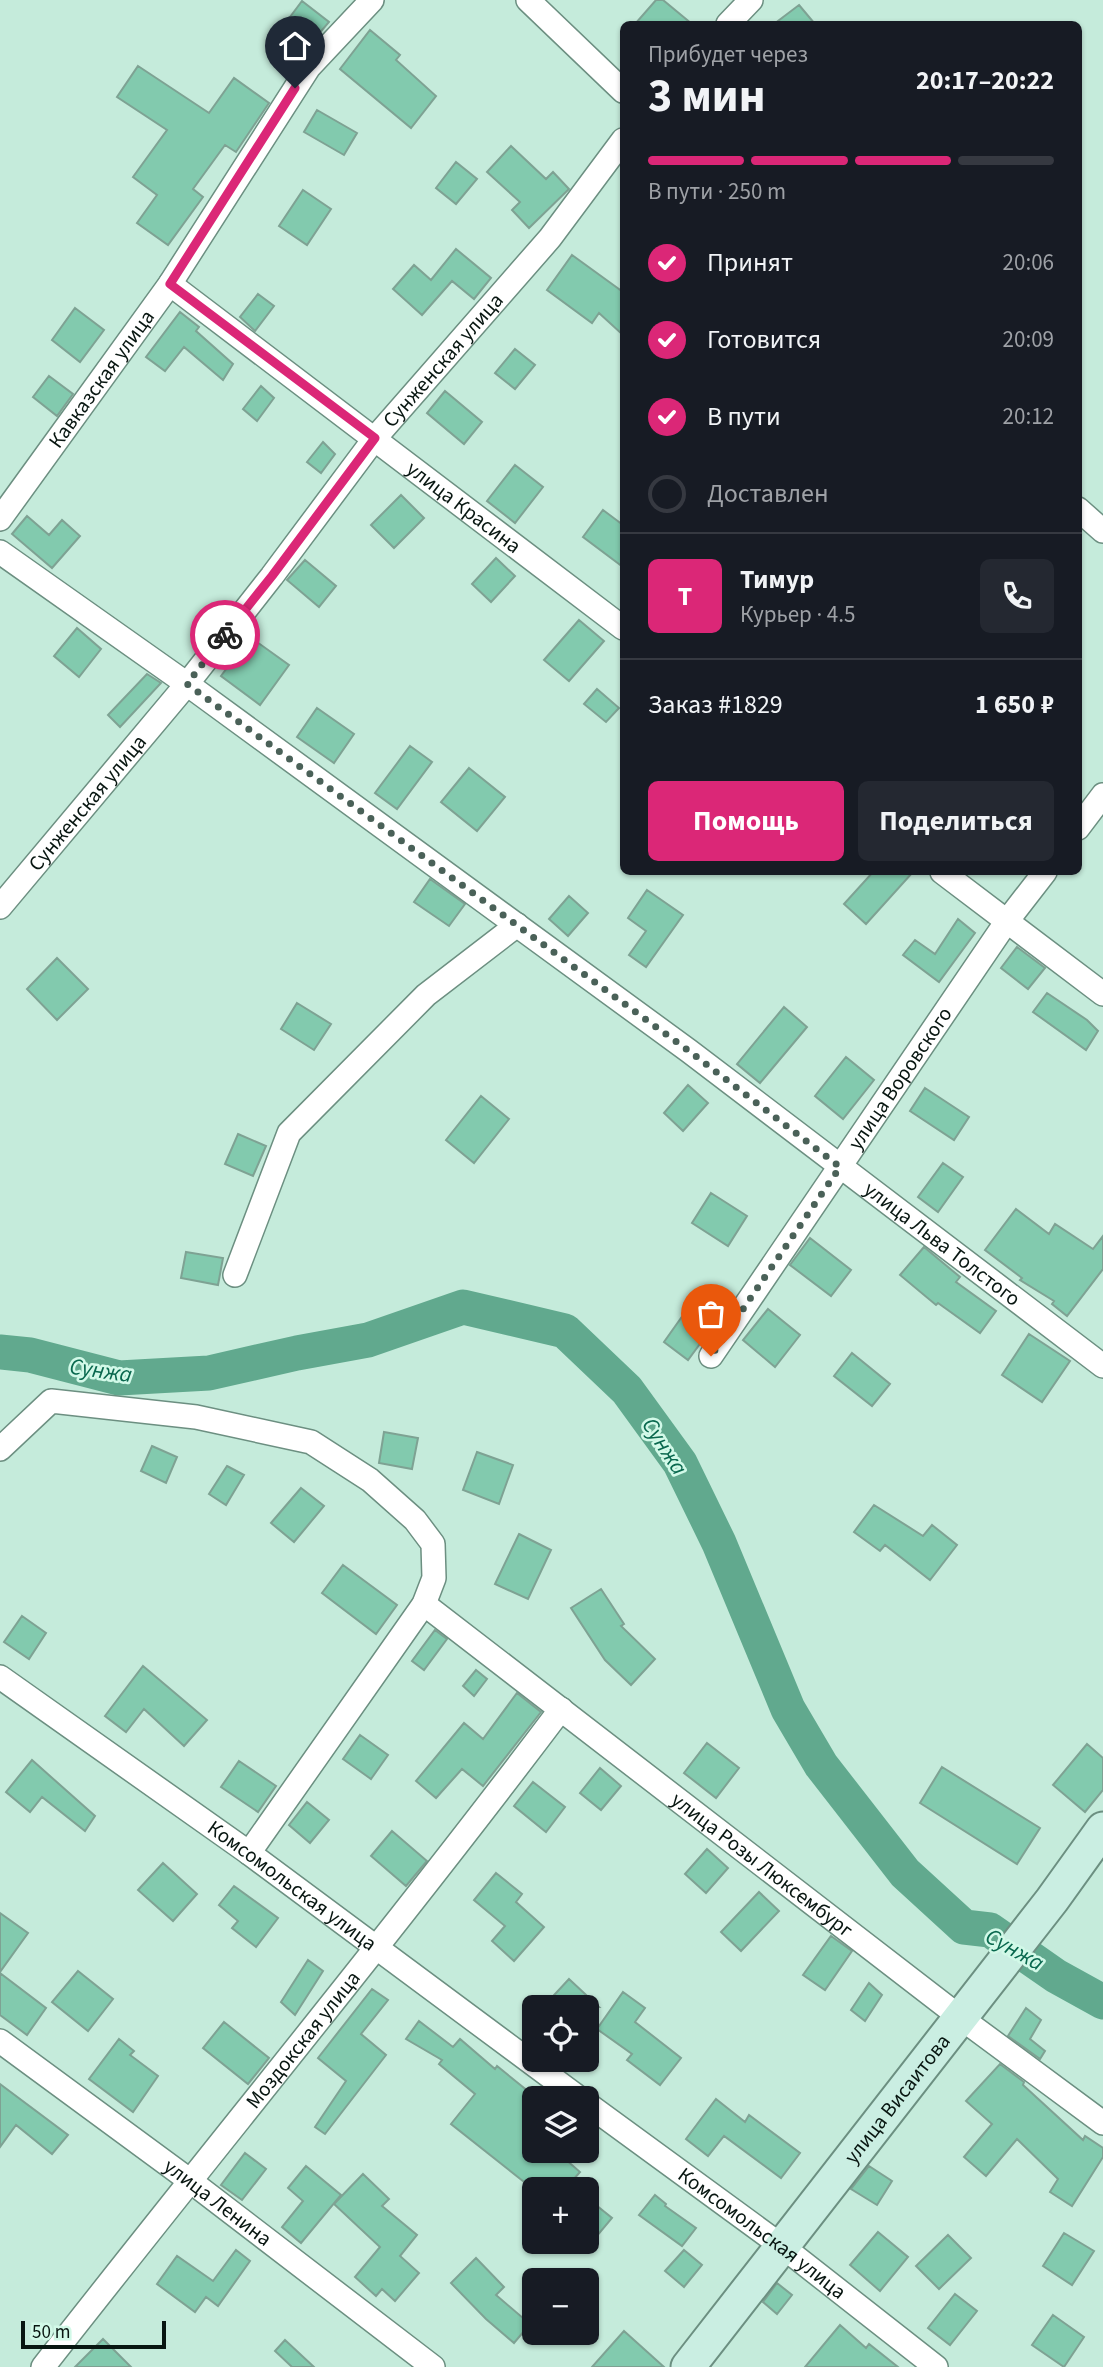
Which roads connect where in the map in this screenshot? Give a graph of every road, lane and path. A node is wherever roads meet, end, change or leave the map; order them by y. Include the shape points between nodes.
1 (372, 0) edge
2 (528, 0) edge
3 (751, 0) edge
4 (731, 21) edge
5 (620, 88) edge
6 (620, 144) edge
7 (170, 284) junction
8 (375, 438) junction
9 (0, 519) edge
10 (0, 552) edge
11 (620, 626) edge
12 (187, 684) junction
13 (1103, 795) edge
14 (1082, 823) edge
15 (946, 875) edge
16 (1043, 875) edge
17 (0, 907) edge
18 (1007, 921) junction
19 (517, 925) junction
20 (1103, 994) edge
21 (840, 1167) junction
22 (236, 1275) dead end
23 (711, 1356) dead end
24 (1103, 1366) edge
25 (0, 1449) edge
26 (424, 1604) junction
27 (0, 1677) edge
28 (561, 1709) junction
29 (1103, 1829) edge
30 (249, 1853) junction
31 (375, 1948) junction
32 (961, 2018) junction
33 (0, 2041) edge
34 (563, 2086) edge
35 (599, 2113) edge
36 (1103, 2123) edge
37 (189, 2180) junction
38 (783, 2248) junction
39 (43, 2367) edge
40 (433, 2367) edge
41 (688, 2367) edge
42 (936, 2367) edge

1 - 7 street, Кавказская улица via 309,66
2 - 5 street
3 - 4 street
6 - 8 street, Сунженская улица via 550,238
7 - 8 street, улица Красина
7 - 9 street, Кавказская улица
8 - 11 street, улица Красина
8 - 12 street, Сунженская улица
10 - 12 street, улица Льва Толстого
12 - 17 street, Сунженская улица
12 - 19 street, улица Льва Толстого
13 - 14 street
15 - 18 street
16 - 18 street, улица Воровского
18 - 20 street
18 - 21 street, улица Воровского
19 - 21 street, улица Льва Толстого
19 - 22 street via 426,995 289,1133
21 - 23 street, улица Воровского
21 - 24 street, улица Льва Толстого
25 - 26 street via 51,1401 196,1417 311,1442 370,1480 415,1520 433,1544 434,1578
26 - 28 street, улица Розы Люксембург
26 - 30 street
27 - 30 street, Комсомольская улица
28 - 31 street, Моздокская улица
28 - 32 street, улица Розы Люксембург
29 - 32 street, улица Висаитова
30 - 31 street, Комсомольская улица
31 - 34 street, Комсомольская улица
31 - 37 street, Моздокская улица
32 - 36 street, улица Розы Люксембург
32 - 38 street, улица Висаитова
33 - 37 street, улица Ленина
35 - 38 street, Комсомольская улица
37 - 39 street, Моздокская улица
37 - 40 street, улица Ленина
38 - 41 street, улица Висаитова
38 - 42 street, Комсомольская улица

